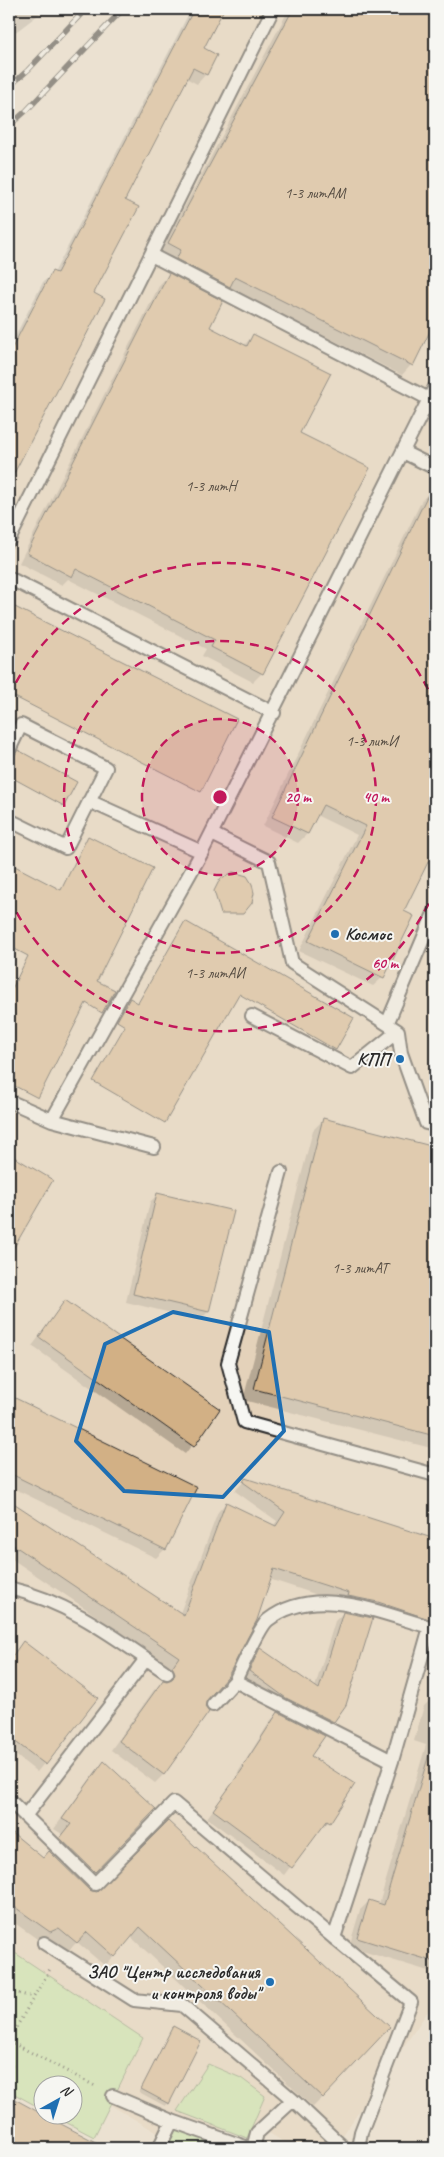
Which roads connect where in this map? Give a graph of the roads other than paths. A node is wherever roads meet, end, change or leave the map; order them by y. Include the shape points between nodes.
1 (273, 9) edge
2 (151, 255) junction
3 (435, 387) edge
4 (429, 399) junction
5 (403, 452) junction
6 (435, 468) edge
7 (9, 540) edge
8 (9, 578) edge
9 (274, 713) junction
10 (9, 750) edge
11 (89, 801) junction
12 (9, 820) edge
13 (212, 834) junction
14 (202, 852) junction
15 (435, 911) edge
16 (252, 1016) dead end
17 (387, 1024) junction
18 (398, 1031) junction
19 (9, 1101) edge
20 (52, 1120) junction
21 (435, 1125) edge
22 (154, 1148) dead end
23 (281, 1172) dead end
24 (435, 1475) edge
25 (9, 1588) edge
26 (146, 1659) junction
27 (168, 1674) dead end
28 (235, 1681) junction
29 (213, 1705) dead end
30 (392, 1762) junction
31 (9, 1800) edge
32 (25, 1816) junction
33 (334, 1938) junction
34 (44, 1943) dead end
35 (113, 2096) road end
36 (293, 2100) junction
37 (172, 2121) junction
38 (159, 2148) edge
39 (248, 2148) edge
40 (253, 2148) edge
41 (344, 2148) edge
42 (358, 2148) edge

1 - 2 lane
2 - 4 lane
2 - 7 lane
3 - 4 lane
4 - 5 lane
5 - 6 lane
5 - 9 lane
8 - 9 lane
9 - 13 lane
10 - 11 lane via 21,726 106,768
11 - 12 lane via 66,848
11 - 14 lane
13 - 14 lane
13 - 17 lane via 269,862 292,963
14 - 20 lane
15 - 17 lane
16 - 18 lane via 352,1068
17 - 18 lane
18 - 21 lane via 402,1053 426,1123
19 - 20 lane
20 - 22 lane
23 - 24 lane via 228,1363 244,1422
25 - 26 lane via 30,1593 77,1613
26 - 27 lane
26 - 32 lane
28 - 29 lane
28 - 30 lane
28 - 30 lane via 266,1621 300,1604 337,1601 430,1627
30 - 33 lane
31 - 32 lane
32 - 33 lane via 95,1884 174,1803
33 - 42 lane via 411,2002 361,2132
34 - 36 lane via 134,2000 182,2005
35 - 37 lane
36 - 40 lane via 257,2133
36 - 41 lane
37 - 38 lane
37 - 39 lane

